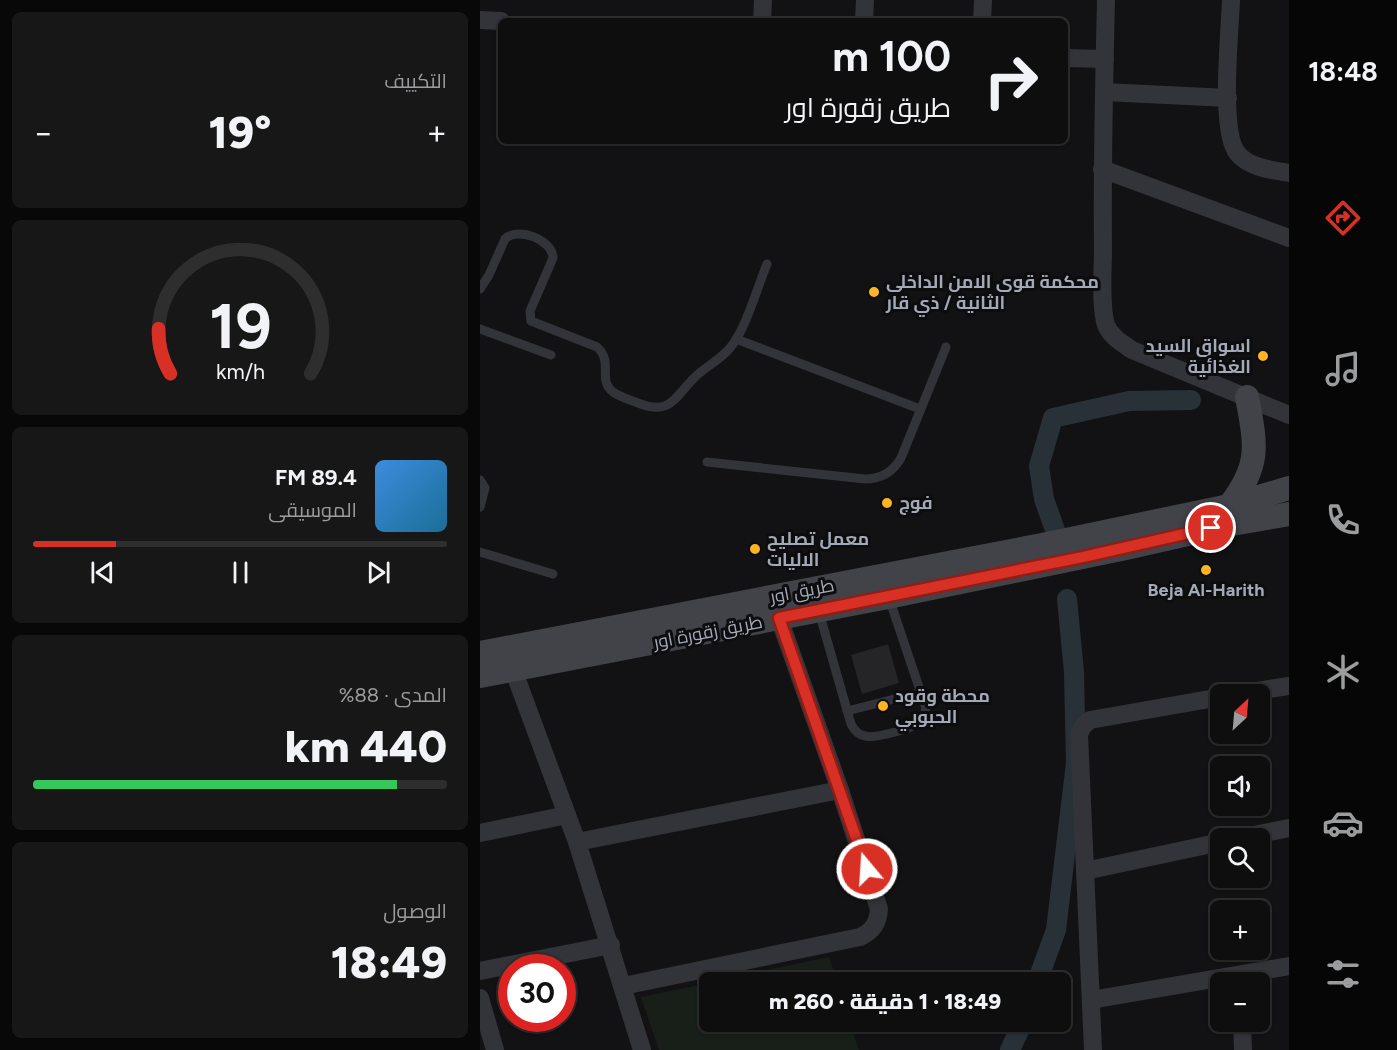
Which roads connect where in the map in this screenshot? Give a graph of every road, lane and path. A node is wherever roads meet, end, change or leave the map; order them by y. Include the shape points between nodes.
1 (763, 0) edge
2 (865, 0) edge
3 (983, 0) edge
4 (1107, 0) edge
5 (1231, 0) edge
6 (762, 18) edge
7 (864, 18) edge
8 (982, 18) edge
9 (480, 20) edge
10 (498, 21) edge
11 (1068, 58) edge
12 (1104, 59) junction
13 (1104, 92) junction
14 (1228, 98) junction
15 (1102, 170) junction
16 (1289, 173) edge
17 (1289, 238) edge
18 (767, 264) dead end
19 (480, 289) edge
20 (480, 329) edge
21 (736, 339) junction
22 (946, 347) dead end
23 (551, 355) dead end
24 (1247, 398) junction
25 (920, 409) junction
26 (1289, 415) edge
27 (707, 462) dead end
28 (480, 480) edge
29 (1289, 488) edge
30 (480, 507) edge
31 (1289, 514) edge
32 (1230, 515) junction
33 (480, 552) edge
34 (553, 574) dead end
35 (888, 597) junction
36 (819, 610) junction
37 (779, 618) junction
38 (480, 653) edge
39 (513, 669) junction
40 (480, 676) edge
41 (1289, 686) edge
42 (1270, 689) edge
43 (922, 692) junction
44 (1210, 700) edge
45 (847, 711) junction
46 (840, 790) junction
47 (567, 815) junction
48 (1289, 828) edge
49 (1270, 832) edge
50 (480, 833) edge
51 (577, 842) junction
52 (1210, 844) edge
53 (1085, 871) junction
54 (611, 945) junction
55 (1289, 966) edge
56 (480, 971) edge
57 (1266, 972) edge
58 (1210, 983) edge
59 (623, 986) junction
60 (480, 998) edge
61 (1091, 1000) junction
62 (1242, 1032) edge
63 (495, 1050) edge
64 (642, 1050) edge
65 (1093, 1050) edge
66 (1243, 1050) edge

1 - 6 street
2 - 7 street
3 - 8 street
4 - 12 street
5 - 14 street
9 - 10 street
11 - 12 street
12 - 13 street
13 - 14 street
13 - 15 street
14 - 16 street via 1231,143 1238,154 1259,167
15 - 17 street
15 - 24 street via 1105,322 1113,337 1132,350
18 - 21 lane
19 - 21 lane via 509,235 519,233 547,244 553,258 530,311 531,321 597,347 606,361 609,388 650,408 671,404
20 - 23 lane
21 - 25 lane
22 - 25 lane
24 - 26 street
24 - 32 main road via 1255,449 1251,470
25 - 27 lane via 897,465 879,477 865,479
28 - 30 lane via 485,488
29 - 32 main road
31 - 32 main road, طريق زقورة اور
32 - 35 main road, طريق زقورة اور via 1126,548
32 - 38 main road, طريق اور via 1042,544
33 - 34 lane
35 - 36 main road, طريق زقورة اور
35 - 43 lane
36 - 37 main road, طريق زقورة اور
36 - 45 lane
37 - 39 main road, طريق زقورة اور
37 - 46 street
39 - 40 main road, طريق زقورة اور
39 - 47 street
41 - 42 street
43 - 45 lane
43 - 45 lane via 926,708 921,722 878,736 859,734 850,724
44 - 53 street via 1090,720 1083,726 1079,734
46 - 51 street
46 - 59 street via 879,909 875,926 868,933
47 - 50 street
47 - 51 street
48 - 49 street
51 - 54 street
52 - 53 street
53 - 61 street
54 - 56 street
54 - 59 street
55 - 57 street
58 - 61 street
59 - 64 street
60 - 63 street
61 - 65 street
62 - 66 street

